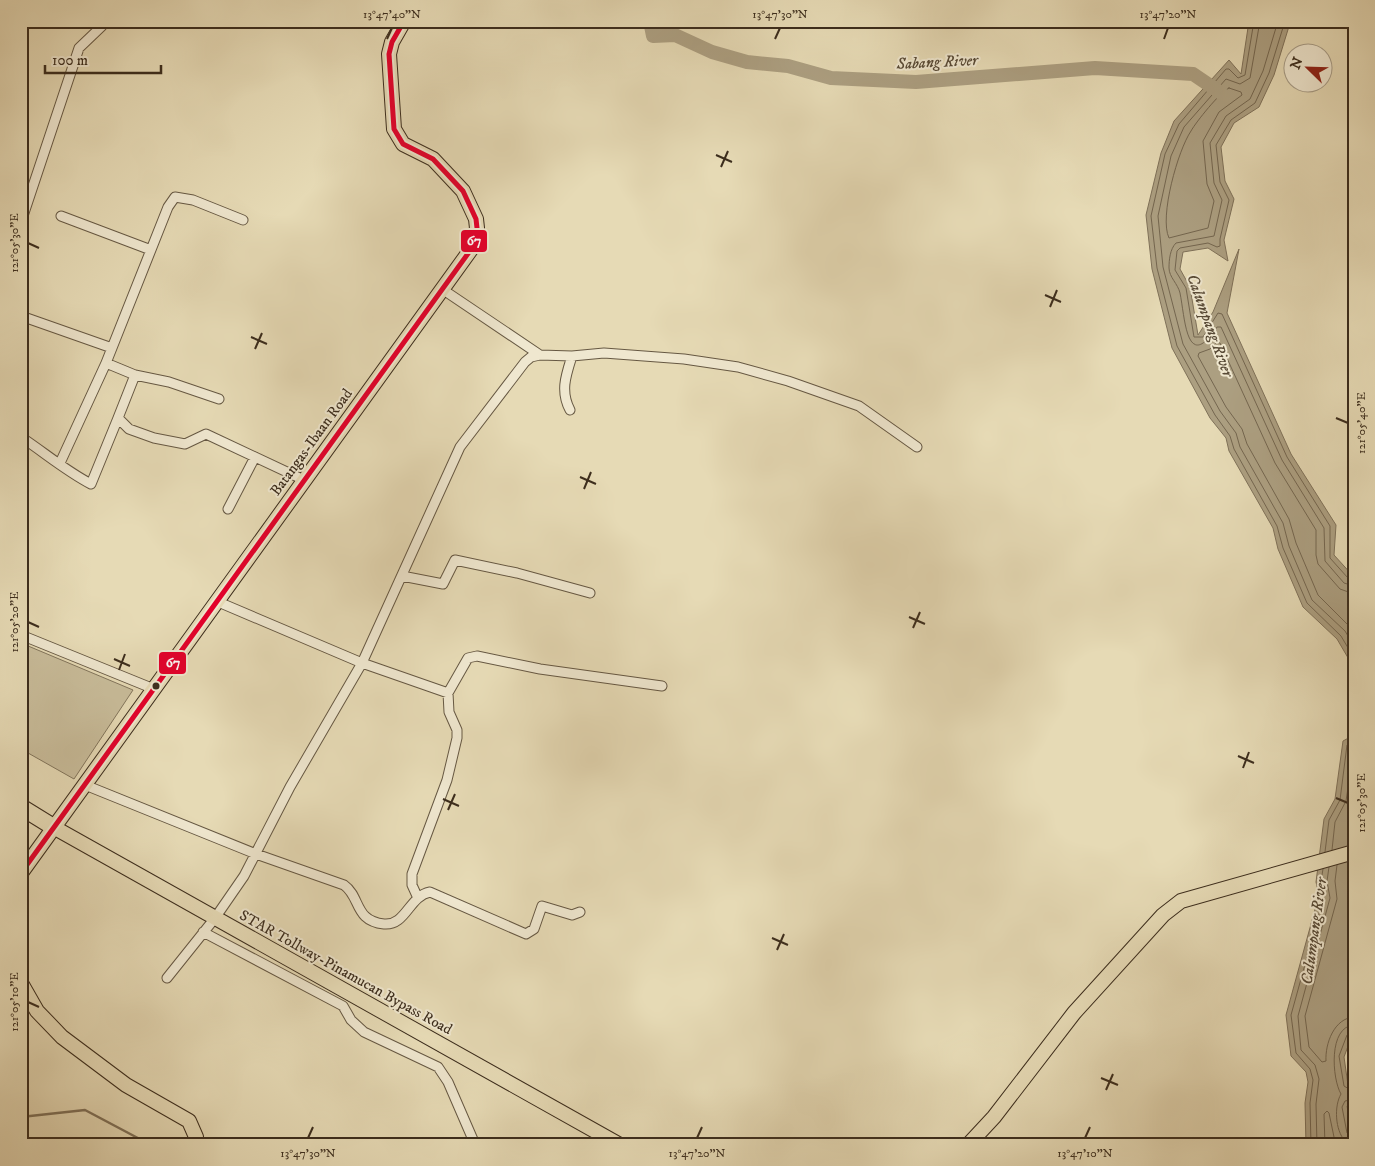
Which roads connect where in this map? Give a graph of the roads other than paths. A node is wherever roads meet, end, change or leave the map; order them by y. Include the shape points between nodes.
1 (104, 21) edge
2 (404, 21) edge
3 (61, 216) dead end
4 (243, 220) dead end
5 (21, 222) edge
6 (151, 250) junction
7 (442, 289) junction
8 (21, 316) edge
9 (112, 348) junction
10 (540, 355) junction
11 (572, 356) junction
12 (106, 363) junction
13 (135, 375) junction
14 (219, 400) dead end
15 (570, 410) dead end
16 (118, 418) junction
17 (21, 437) edge
18 (917, 447) dead end
19 (255, 457) junction
20 (60, 463) junction
21 (304, 480) junction
22 (228, 509) dead end
23 (402, 576) junction
24 (590, 594) dead end
25 (216, 601) junction
26 (21, 636) edge
27 (362, 663) junction
28 (662, 686) dead end
29 (154, 689) junction
30 (448, 693) junction
31 (85, 785) junction
32 (21, 807) edge
33 (21, 812) edge
34 (55, 828) junction
35 (1354, 852) edge
36 (256, 854) junction
37 (21, 872) edge
38 (417, 896) junction
39 (580, 912) dead end
40 (215, 918) junction
41 (203, 932) junction
42 (167, 978) dead end
43 (21, 983) edge
44 (474, 1142) dead end
45 (195, 1145) edge
46 (620, 1145) edge
47 (968, 1145) edge

1 - 5 street via 79,48
2 - 7 main road, Batangas-Ibaan Road via 389,54 394,129 403,144 433,158 458,183 476,219 472,248
3 - 6 street
4 - 6 street via 193,200 176,197 168,207
6 - 9 street
7 - 10 street
7 - 21 main road, Batangas-Ibaan Road
8 - 9 street
9 - 12 street
10 - 11 street
10 - 23 street via 525,362 460,447
11 - 15 street via 564,391
11 - 18 street via 604,353 715,363 788,380 859,406
12 - 13 street
12 - 20 street
13 - 14 street via 168,382
13 - 16 street
16 - 19 street via 129,429 154,438 185,444 206,434
16 - 20 street via 91,484
17 - 20 street
19 - 21 street
19 - 22 street
21 - 25 main road, Batangas-Ibaan Road
23 - 24 street via 443,584 455,560 518,573
23 - 27 street
25 - 27 street
25 - 29 main road, Batangas-Ibaan Road
26 - 29 street
27 - 30 street
27 - 36 street via 290,787
28 - 30 street via 540,669 477,656 468,658
29 - 31 main road, Batangas-Ibaan Road
30 - 38 street via 449,712 458,734 447,780 412,874
31 - 34 main road, Batangas-Ibaan Road
31 - 36 street
32 - 34 highway
33 - 34 highway
34 - 37 main road, Batangas-Ibaan Road
34 - 40 main road, STAR Tollway-Pinamucan Bypass Road
35 - 47 main road via 1180,901 1163,915 1074,1013 994,1117
36 - 38 street via 344,885 350,889 358,910 377,922 386,924 401,918
36 - 40 street
38 - 39 street via 436,893 526,934 534,929 542,906 572,914
40 - 41 street
40 - 46 main road, STAR Tollway-Pinamucan Bypass Road
41 - 42 street
41 - 44 street via 343,1006 356,1026 374,1038 438,1067 448,1082
43 - 45 main road via 37,1011 62,1037 126,1085 189,1121 196,1137

